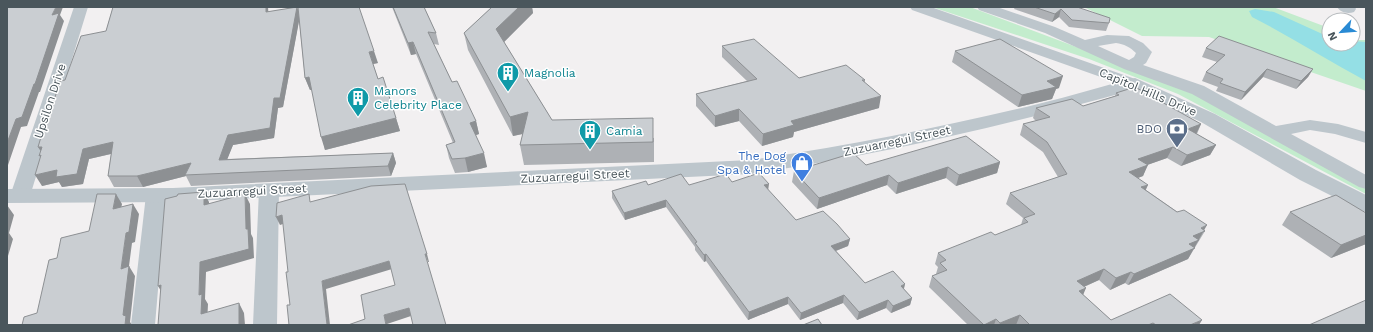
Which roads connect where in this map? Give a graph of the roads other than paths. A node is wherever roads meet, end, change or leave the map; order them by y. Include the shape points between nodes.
1 (81, 7) edge
2 (917, 7) edge
3 (985, 7) edge
4 (1084, 46) junction
5 (1132, 75) junction
6 (1273, 132) junction
7 (1366, 138) edge
8 (1366, 183) edge
9 (269, 190) junction
10 (156, 195) junction
11 (13, 196) edge
12 (1366, 204) edge
13 (143, 325) edge
14 (265, 325) edge

1 - 11 street, Upsilon Drive
2 - 5 street, Capitol Hills Drive via 1087,66
3 - 4 street via 1050,30
4 - 5 street
4 - 5 street via 1112,38 1135,43 1144,52
5 - 6 street via 1198,90
5 - 9 street, Zuzuarregui Street via 1042,109 902,141 750,167
5 - 12 street, Capitol Hills Drive via 1308,175
6 - 7 street via 1310,125 1338,129
6 - 8 street
9 - 10 street, Zuzuarregui Street
9 - 14 street
10 - 11 street, Zuzuarregui Street
10 - 13 street

